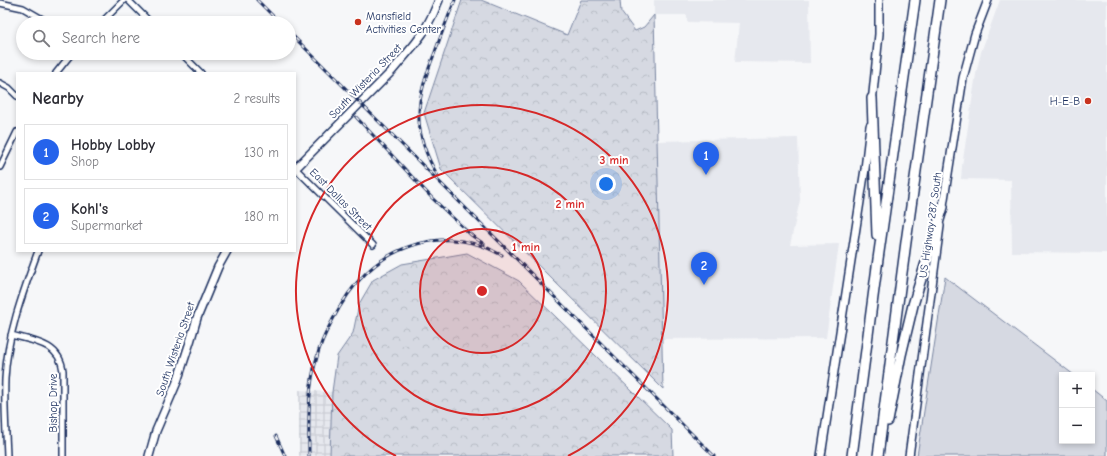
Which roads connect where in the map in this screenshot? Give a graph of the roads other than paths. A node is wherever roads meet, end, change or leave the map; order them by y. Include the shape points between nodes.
1 (124, 0) edge
2 (128, 0) edge
3 (439, 0) edge
4 (879, 0) edge
5 (915, 0) edge
6 (940, 0) edge
7 (988, 0) edge
8 (0, 3) edge
9 (37, 16) edge
10 (109, 16) edge
11 (144, 16) edge
12 (66, 60) edge
13 (188, 60) edge
14 (57, 72) edge
15 (200, 72) edge
16 (0, 83) edge
17 (16, 95) edge
18 (872, 98) junction
19 (16, 134) edge
20 (0, 167) edge
21 (296, 167) edge
22 (296, 169) edge
23 (943, 207) junction
24 (373, 245) dead end
25 (38, 252) edge
26 (226, 252) edge
27 (878, 259) junction
28 (11, 335) junction
29 (7, 456) edge
30 (63, 456) edge
31 (148, 456) edge
32 (821, 456) edge
33 (852, 456) edge
34 (878, 456) edge
35 (882, 456) edge
36 (909, 456) edge

1 - 10 street
2 - 11 street
3 - 21 street, South Wisteria Street via 414,46
4 - 18 street
5 - 27 highway
6 - 34 highway
7 - 23 street, US Highway 287 South via 968,55 963,78
8 - 9 street via 23,8
12 - 14 street
13 - 15 street
16 - 17 street
18 - 27 highway
18 - 32 street via 865,169
19 - 20 street
22 - 24 street, East Dallas Street
23 - 35 highway via 913,305
23 - 36 street, US Highway 287 South
25 - 28 street via 22,292
26 - 31 street, South Wisteria Street via 197,318 177,382
27 - 33 highway
28 - 29 street via 5,378
28 - 30 street, Bishop Drive via 47,346 62,363

